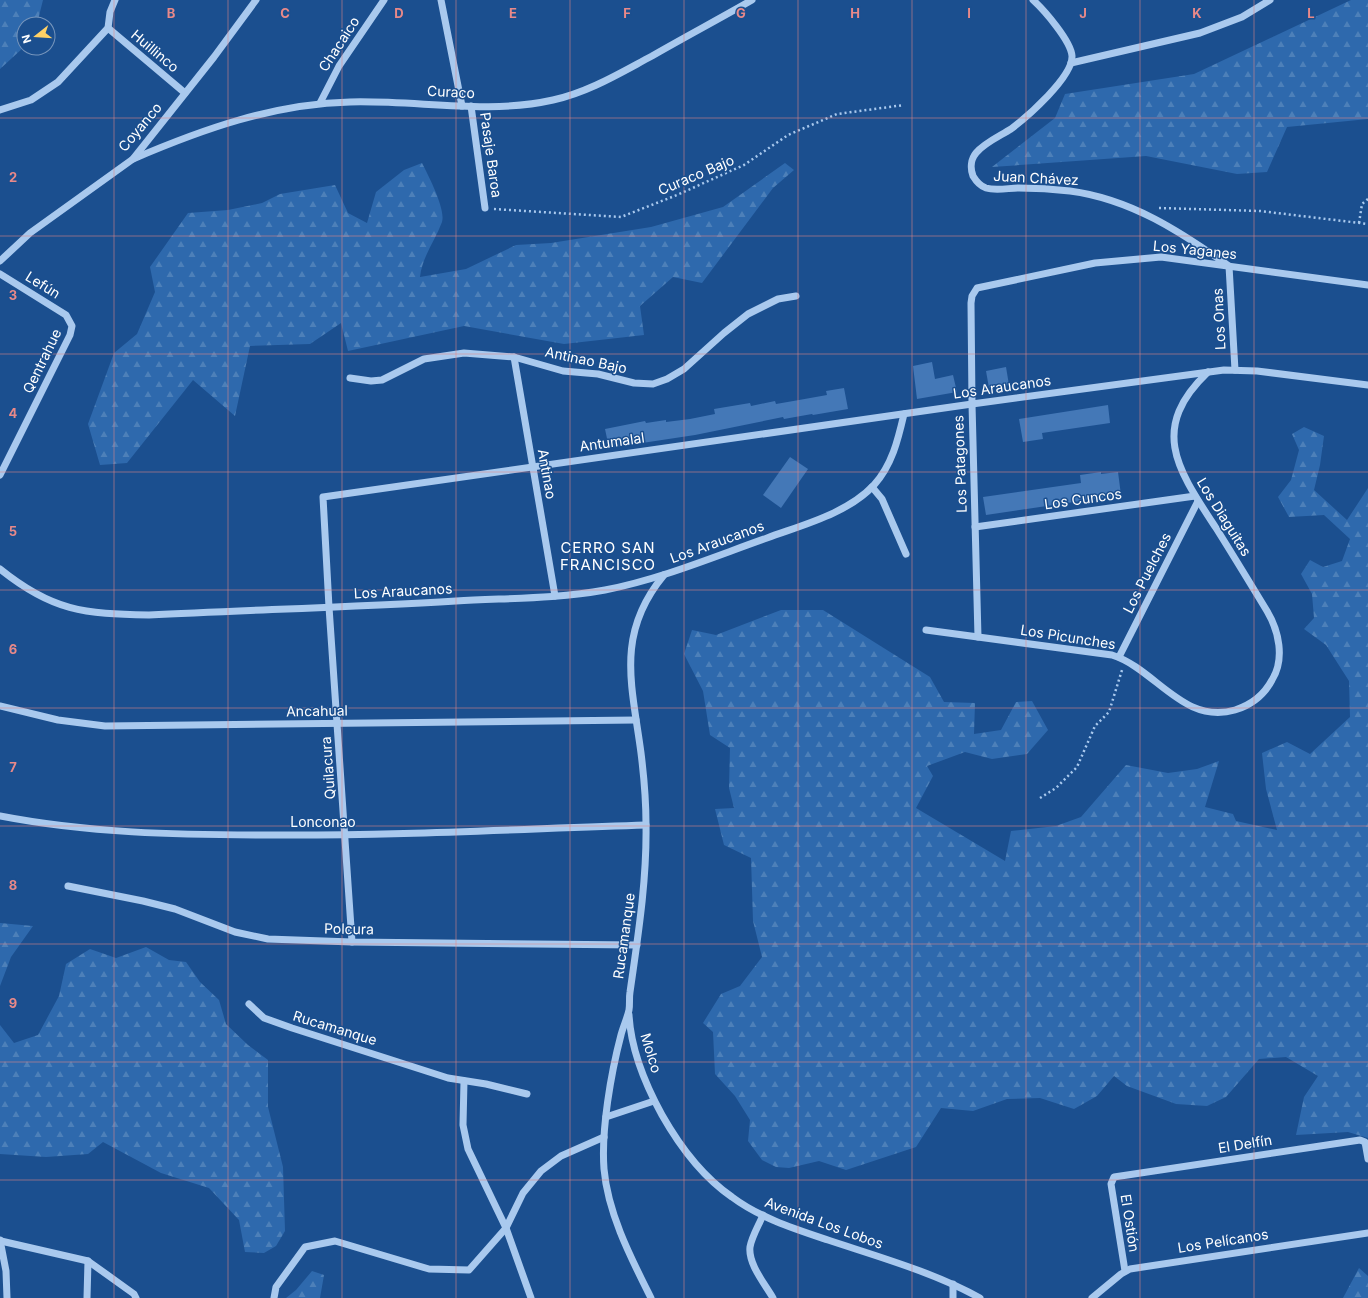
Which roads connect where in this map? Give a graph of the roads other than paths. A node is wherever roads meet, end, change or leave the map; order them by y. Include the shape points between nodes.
1 (114, 0) edge
2 (256, 0) edge
3 (384, 0) edge
4 (441, 0) edge
5 (752, 0) edge
6 (1033, 0) edge
7 (1270, 0) edge
8 (108, 28) junction
9 (1071, 63) junction
10 (186, 93) junction
11 (320, 103) junction
12 (462, 106) junction
13 (470, 106) junction
14 (0, 110) edge
15 (133, 159) junction
16 (485, 208) road end
17 (0, 261) edge
18 (1229, 266) junction
19 (0, 274) edge
20 (1368, 285) edge
21 (975, 291) joint
22 (796, 296) dead end
23 (70, 322) joint
24 (514, 357) junction
25 (1235, 370) junction
26 (1209, 372) junction
27 (350, 378) dead end
28 (1368, 385) edge
29 (972, 404) junction
30 (904, 414) junction
31 (533, 467) junction
32 (0, 475) edge
33 (872, 487) junction
34 (323, 497) joint
35 (1196, 498) junction
36 (975, 527) junction
37 (906, 554) dead end
38 (0, 569) edge
39 (664, 575) junction
40 (555, 596) junction
41 (329, 607) junction
42 (926, 630) dead end
43 (978, 637) junction
44 (1122, 659) junction
45 (1274, 678) joint
46 (0, 706) edge
47 (636, 720) junction
48 (338, 724) junction
49 (0, 816) edge
50 (646, 825) junction
51 (345, 835) junction
52 (68, 886) dead end
53 (352, 942) junction
54 (637, 945) junction
55 (249, 1004) dead end
56 (629, 1011) junction
57 (464, 1081) junction
58 (527, 1094) dead end
59 (654, 1101) junction
60 (606, 1117) junction
61 (604, 1137) junction
62 (1368, 1159) edge
63 (1112, 1178) joint
64 (763, 1215) junction
65 (506, 1228) junction
66 (1368, 1232) edge
67 (0, 1241) edge
68 (88, 1261) junction
69 (1125, 1271) junction
70 (953, 1284) junction
71 (6, 1298) edge
72 (87, 1298) edge
73 (136, 1298) edge
74 (274, 1298) edge
75 (531, 1298) edge
76 (652, 1298) edge
77 (773, 1298) edge
78 (953, 1298) edge
79 (980, 1298) edge
80 (1092, 1298) edge

1 - 8 street
2 - 10 street, Coyanco
3 - 11 street, Chacaico via 339,66
4 - 12 street, Pasaje Baroa
5 - 13 street, Curaco via 587,90 539,103
6 - 9 street via 1044,10 1070,50
7 - 9 street via 1242,17 1200,33
8 - 10 street, Huillinco
8 - 14 street via 69,71 45,92 19,105
9 - 18 street, Juan Chávez via 1063,77 1024,118 977,152 971,170 976,181 991,189 1050,189 1079,192 1113,201 1169,225
10 - 15 street, Coyanco
11 - 12 street, Curaco via 370,101
11 - 15 street, Curaco via 249,116 196,133
12 - 13 street, Curaco
13 - 16 street, Pasaje Baroa
15 - 17 street, Coyanco via 30,233
18 - 20 street, Los Yaganes
18 - 21 street, Los Yaganes via 1178,258 1140,258 1095,263 982,286
18 - 25 street, Los Onas
19 - 23 street, Lefún via 63,313
21 - 29 street, Los Patagones via 971,303
22 - 24 street, Antinao Bajo via 778,299 748,314 684,368 653,384 634,383 598,374 563,372
23 - 32 street, Qentrahue via 70,335
24 - 27 street, Antinao Bajo via 482,353 446,354 414,363 382,380
24 - 31 street, Antinao
25 - 26 street, Los Araucanos
25 - 28 street, Los Araucanos
26 - 29 street, Los Araucanos
26 - 35 street, Los Diaguitas via 1194,387 1183,404 1178,414 1174,435 1179,464
29 - 30 street, Los Araucanos
29 - 36 street, Los Patagones
30 - 31 street, Antumalal
30 - 33 street, Los Araucanos via 891,460 883,475
31 - 34 street, Antumalal
31 - 40 street, Antinao
33 - 37 street via 882,499
33 - 39 street, Los Araucanos via 856,500 823,517
34 - 41 street, Quilacura
35 - 36 street, Los Cuncos
35 - 44 street, Los Puelches
35 - 45 street, Los Diaguitas via 1272,619 1279,648
36 - 43 street, Los Patagones
38 - 41 street, Los Araucanos via 46,600 64,607 109,614 149,615
39 - 40 street, Los Araucanos via 610,589
39 - 47 street, Rucamanque via 637,620 631,644 630,670
40 - 41 street, Los Araucanos
41 - 48 street, Quilacura
42 - 43 street, Los Picunches
43 - 44 street, Los Picunches via 1104,653
44 - 45 street, Los Picunches via 1188,705 1209,712 1231,711 1251,703 1268,688
46 - 48 street, Ancahual via 58,720 105,726
47 - 48 street, Ancahual
47 - 50 street, Rucamanque
48 - 51 street, Quilacura
49 - 51 street, Lonconao via 57,826 131,833
50 - 51 street, Lonconao
50 - 54 street, Rucamanque
51 - 53 street, Quilacura
52 - 53 street, Polcura via 106,892 169,908 251,936
53 - 54 street, Polcura
54 - 56 street, Rucamanque
55 - 57 street, Rucamanque via 270,1021
56 - 59 street, Molco via 636,1055
56 - 60 street, Rucamanque via 621,1035
57 - 58 street, Rucamanque
57 - 65 street via 465,1138 474,1163
59 - 60 street
59 - 64 street, Avenida Los Lobos via 680,1143 712,1181 731,1197
60 - 61 street, Rucamanque
61 - 65 street via 562,1156 541,1171 523,1193
61 - 76 street, Rucamanque via 604,1171 611,1203 627,1247
62 - 63 street, El Delfín via 1365,1142 1358,1140
63 - 69 street, El Ostión
64 - 70 street, Avenida Los Lobos
64 - 77 street via 750,1251 752,1260
65 - 74 street via 470,1270 429,1269 335,1241 305,1247 276,1287
65 - 75 street
66 - 69 street, Los Pelícanos
67 - 68 street
67 - 71 street via 6,1271
68 - 72 street
68 - 73 street
69 - 80 street, Los Pelícanos
70 - 78 street
70 - 79 street, Avenida Los Lobos

